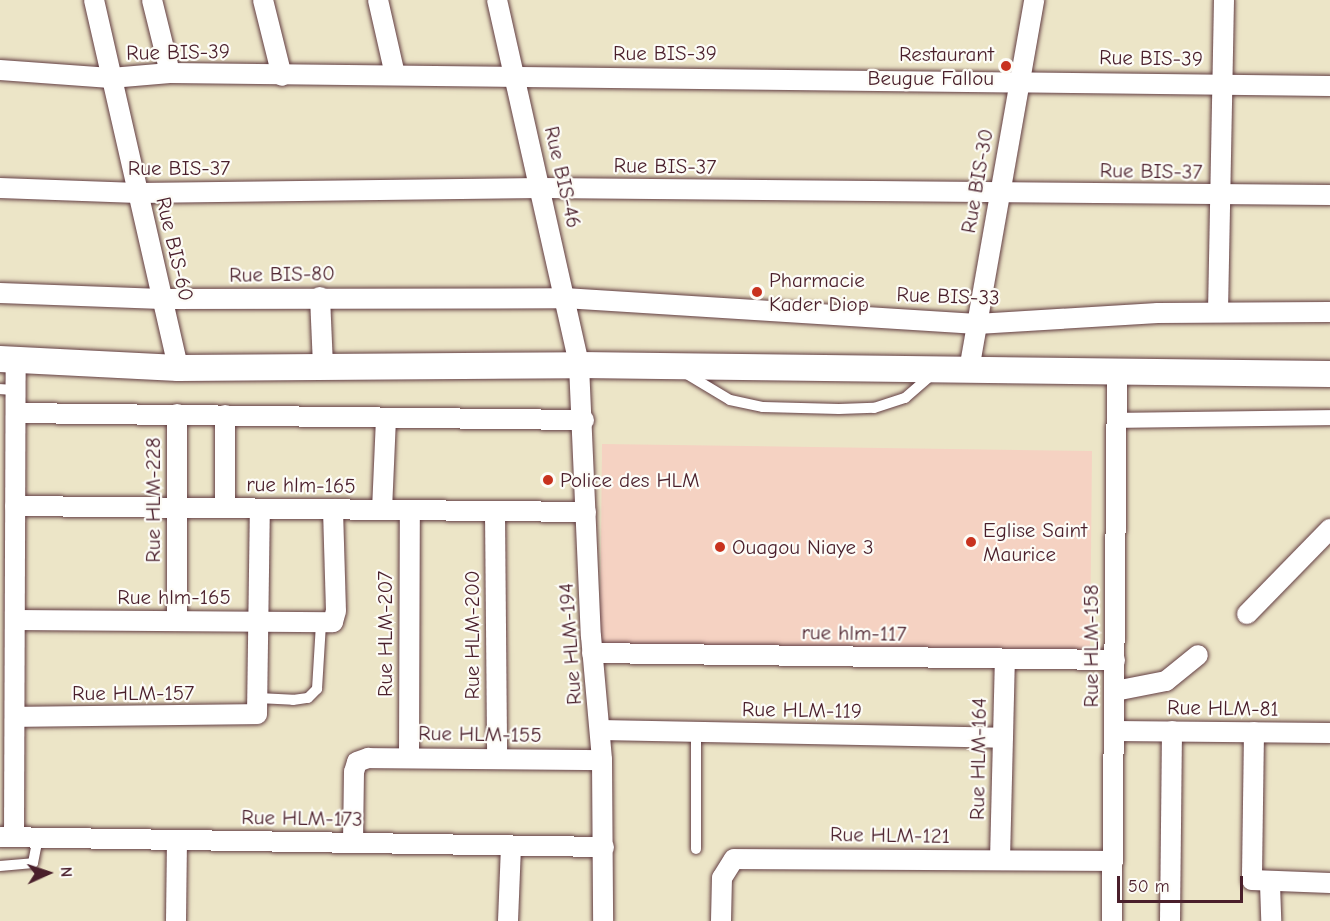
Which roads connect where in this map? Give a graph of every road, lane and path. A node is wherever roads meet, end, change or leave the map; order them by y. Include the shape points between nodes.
1 (94, 0) edge
2 (152, 0) edge
3 (263, 0) edge
4 (378, 0) edge
5 (497, 0) edge
6 (1034, 0) edge
7 (1224, 0) edge
8 (0, 70) edge
9 (170, 73) junction
10 (395, 75) junction
11 (282, 76) junction
12 (515, 76) junction
13 (111, 78) junction
14 (1018, 80) junction
15 (1222, 84) junction
16 (1330, 86) edge
17 (0, 188) edge
18 (542, 188) junction
19 (138, 193) junction
20 (999, 193) junction
21 (1220, 195) junction
22 (1330, 195) edge
23 (0, 293) edge
24 (320, 297) junction
25 (564, 298) junction
26 (162, 299) junction
27 (1218, 312) junction
28 (1330, 312) edge
29 (977, 324) junction
30 (8, 359) edge
31 (579, 364) junction
32 (675, 366) junction
33 (323, 367) junction
34 (178, 368) junction
35 (938, 370) junction
36 (969, 370) junction
37 (1118, 372) junction
38 (1330, 374) edge
39 (8, 390) edge
40 (16, 413) junction
41 (177, 414) junction
42 (225, 415) junction
43 (1330, 417) edge
44 (386, 418) junction
45 (584, 420) junction
46 (1117, 420) junction
47 (10, 496) edge
48 (178, 508) junction
49 (225, 508) junction
50 (260, 509) junction
51 (333, 509) junction
52 (382, 510) junction
53 (410, 510) junction
54 (495, 512) junction
55 (586, 513) junction
56 (1330, 529) edge
57 (1247, 614) dead end
58 (15, 620) junction
59 (177, 621) junction
60 (260, 621) junction
61 (327, 623) junction
62 (592, 653) junction
63 (1198, 655) dead end
64 (1005, 659) junction
65 (7, 660) edge
66 (1115, 660) junction
67 (1115, 692) junction
68 (258, 698) junction
69 (15, 717) junction
70 (600, 730) junction
71 (1115, 731) junction
72 (1172, 731) junction
73 (696, 732) junction
74 (1254, 732) junction
75 (1330, 733) edge
76 (1003, 738) junction
77 (409, 758) junction
78 (497, 759) junction
79 (602, 760) junction
80 (7, 837) edge
81 (38, 838) junction
82 (177, 840) junction
83 (352, 843) junction
84 (512, 846) junction
85 (604, 847) junction
86 (696, 849) dead end
87 (1000, 860) junction
88 (1113, 861) junction
89 (0, 866) edge
90 (1261, 882) junction
91 (1330, 883) edge
92 (176, 921) edge
93 (508, 921) edge
94 (603, 921) edge
95 (721, 921) edge
96 (1112, 921) edge
97 (1170, 921) edge
98 (1271, 921) edge

1 - 13 street, Rue BIS-60
2 - 9 street
3 - 11 street
4 - 10 street
5 - 12 street, Rue BIS-46
6 - 14 street, Rue BIS-30
7 - 15 street
8 - 13 street, Rue BIS-39
9 - 11 street, Rue BIS-39
9 - 13 street, Rue BIS-39
10 - 11 street, Rue BIS-39
10 - 12 street, Rue BIS-39
12 - 14 street, Rue BIS-39
12 - 18 street, Rue BIS-46
13 - 19 street, Rue BIS-60
14 - 15 street, Rue BIS-39
14 - 20 street, Rue BIS-30
15 - 16 street, Rue BIS-39
15 - 21 street
17 - 19 street, Rue BIS-37
18 - 19 street, Rue BIS-37
18 - 20 street, Rue BIS-37
18 - 25 street, Rue BIS-46
19 - 26 street, Rue BIS-60
20 - 21 street, Rue BIS-37
20 - 29 street, Rue BIS-30
21 - 22 street, Rue BIS-37
21 - 27 street
23 - 26 street, Rue BIS-80
24 - 25 street, Rue BIS-80
24 - 26 street, Rue BIS-80
24 - 33 street
25 - 29 street, Rue BIS-33
25 - 31 street, Rue BIS-46
26 - 34 street, Rue BIS-60
27 - 28 street, Rue BIS-33
27 - 29 street, Rue BIS-33
29 - 36 street, Rue BIS-30
30 - 34 street
30 - 39 street
31 - 32 street
31 - 33 street
31 - 45 street, Rue HLM-194
32 - 35 street
32 - 35 lane via 730,400 763,407 839,409 874,408 905,398
33 - 34 street
35 - 36 street
36 - 37 street
37 - 38 street
37 - 46 street, Rue HLM-158
39 - 40 street
40 - 41 street
40 - 47 street
41 - 42 street
41 - 48 street, Rue HLM-228
42 - 44 street
42 - 49 street
43 - 46 street
44 - 45 street
44 - 52 street
45 - 55 street, Rue HLM-194
46 - 66 street, Rue HLM-158
47 - 48 street, rue hlm-165
47 - 58 street
48 - 49 street, rue hlm-165
48 - 59 street, Rue HLM-228
49 - 50 street, rue hlm-165
50 - 51 street, rue hlm-165
50 - 60 street
51 - 52 street, rue hlm-165
51 - 61 street via 336,611
52 - 53 street, rue hlm-165
53 - 54 street, rue hlm-165
53 - 77 street, Rue HLM-207
54 - 55 street, rue hlm-165
54 - 78 street, Rue HLM-200
55 - 62 street, Rue HLM-194
56 - 57 street
58 - 59 street, Rue hlm-165
58 - 65 street
59 - 60 street, Rue hlm-165
60 - 61 street, Rue hlm-165
60 - 68 street
61 - 68 lane via 317,689 308,698
62 - 64 street, rue hlm-117
62 - 70 street, Rue HLM-194
63 - 67 street via 1166,681
64 - 66 street, rue hlm-117
64 - 76 street, Rue HLM-164
65 - 69 street
66 - 67 street, Rue HLM-158
67 - 71 street, Rue HLM-158
68 - 69 street, Rue HLM-157 via 258,712 250,717
69 - 80 street
70 - 73 street, Rue HLM-119
70 - 79 street, Rue HLM-194
71 - 72 street, Rue HLM-81
71 - 88 street, Rue HLM-158
72 - 74 street, Rue HLM-81
72 - 97 street
73 - 76 street, Rue HLM-119
73 - 86 lane
74 - 75 street, Rue HLM-81
74 - 90 street
76 - 87 street, Rue HLM-164
77 - 78 street, Rue HLM-155
77 - 83 street, Rue HLM-155 via 368,758 357,762
78 - 79 street, Rue HLM-155
79 - 85 street, Rue HLM-194
80 - 81 street, Rue HLM-173
81 - 82 street, Rue HLM-173
81 - 89 lane via 33,863
82 - 83 street, Rue HLM-173
82 - 92 street
83 - 84 street, Rue HLM-173
84 - 85 street, Rue HLM-173
84 - 93 street
85 - 94 street, Rue HLM-194
87 - 88 street, Rue HLM-121
87 - 95 street, Rue HLM-121 via 734,859 726,866 722,878
88 - 96 street, Rue HLM-158
90 - 91 street
90 - 98 street

